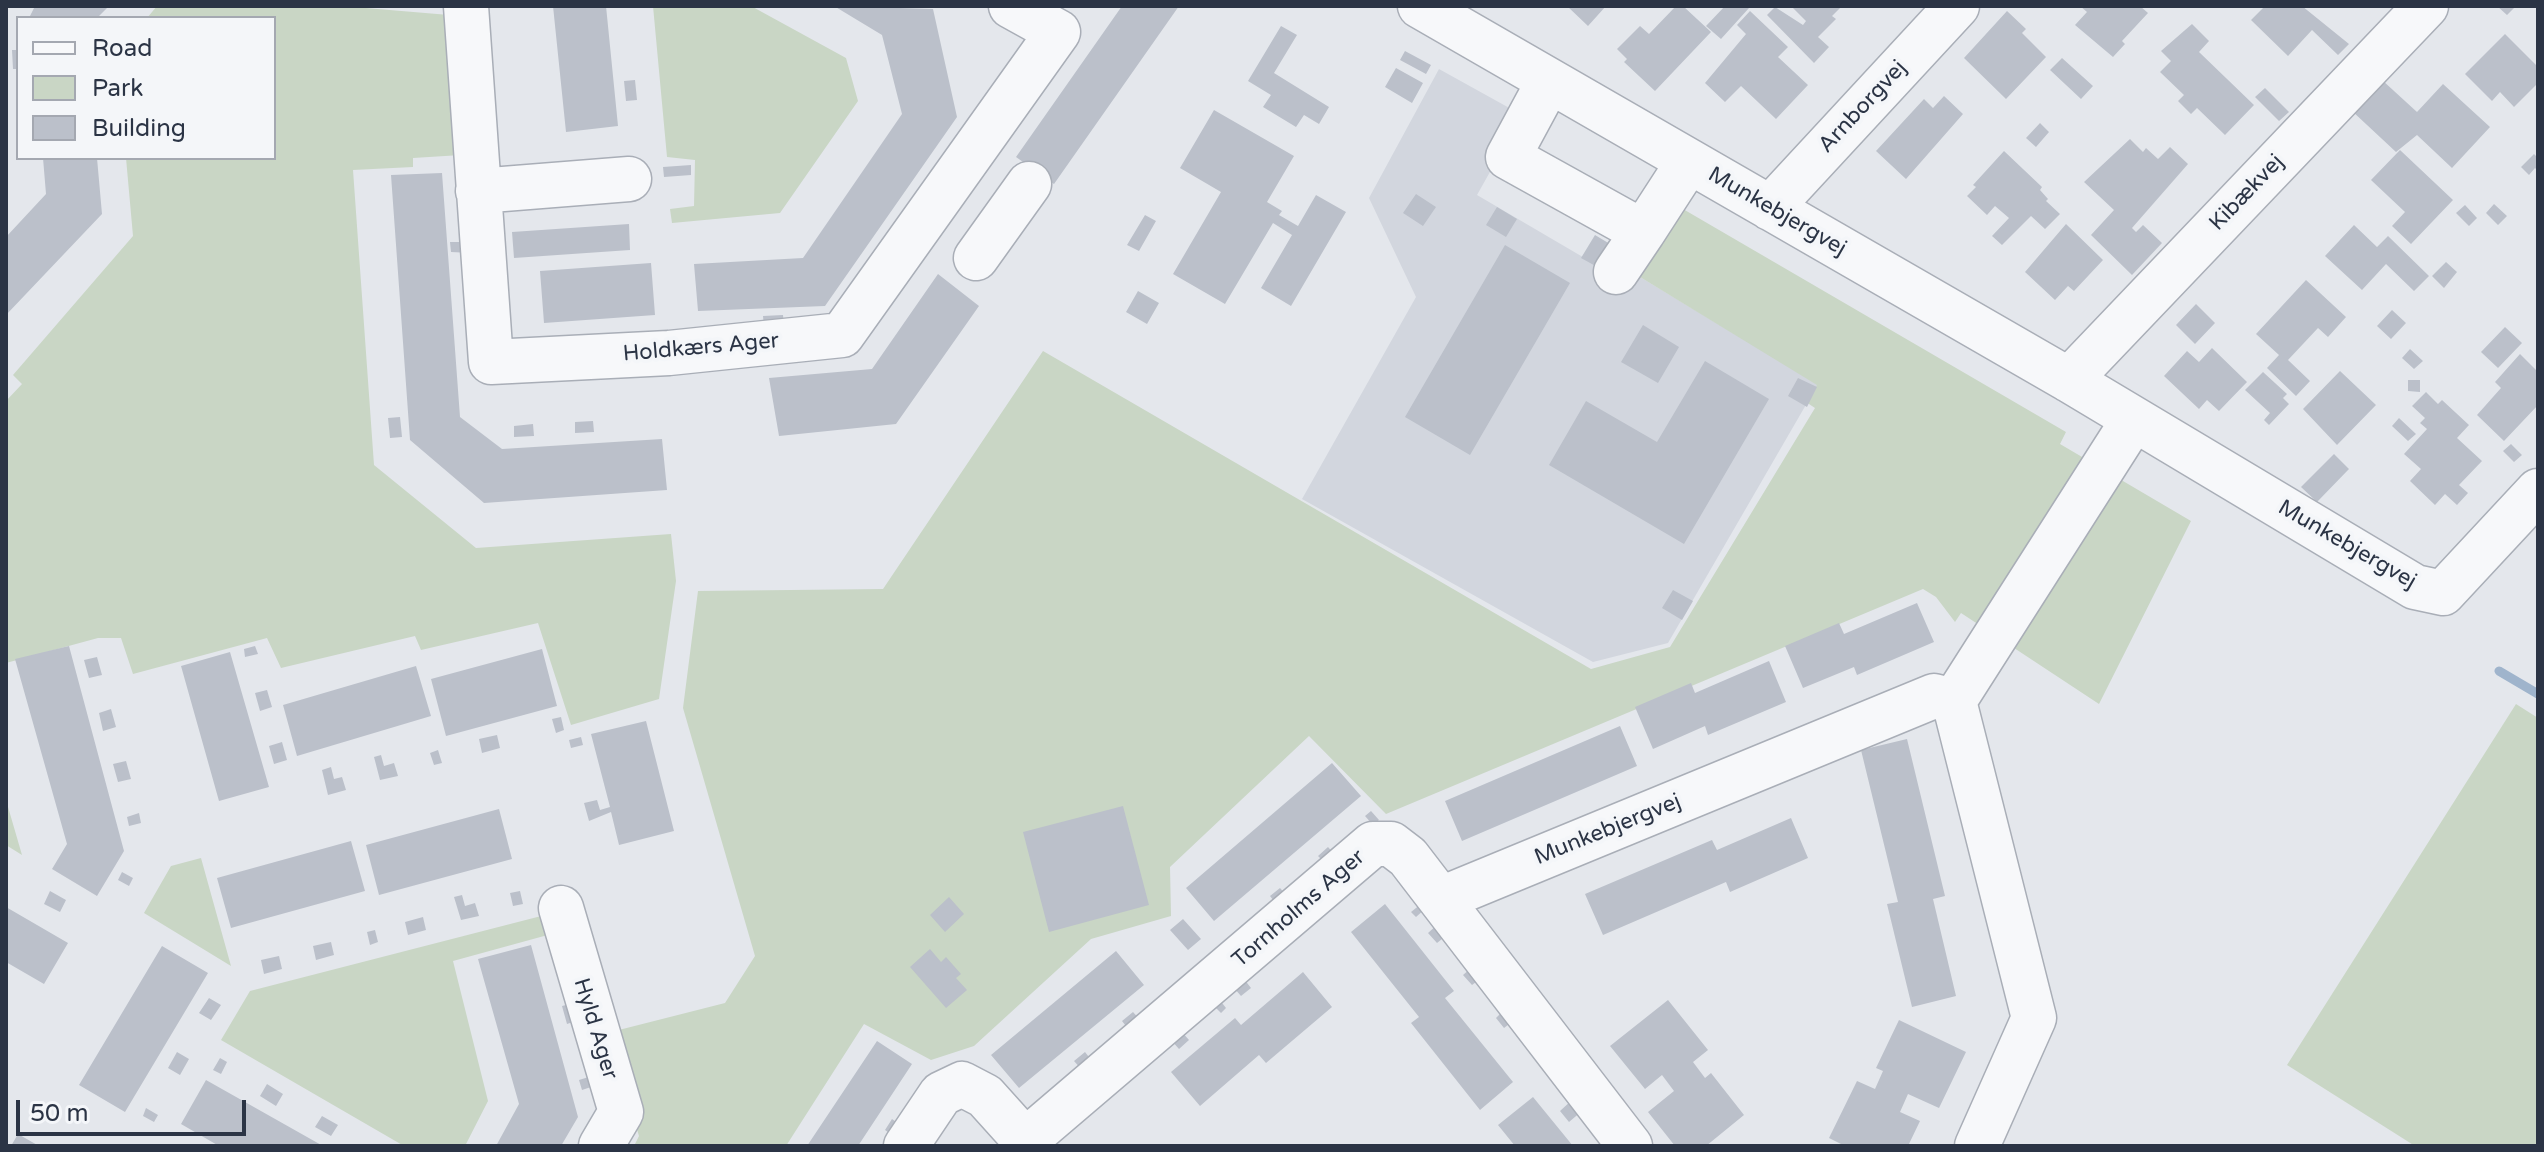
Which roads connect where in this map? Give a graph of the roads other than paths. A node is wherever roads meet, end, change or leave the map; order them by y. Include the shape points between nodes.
1 (466, 6) edge
2 (1011, 6) edge
3 (1420, 6) edge
4 (1957, 6) edge
5 (2426, 6) edge
6 (1468, 17) edge
7 (1549, 81) junction
8 (1689, 161) junction
9 (629, 179) dead end
10 (1029, 184) dead end
11 (949, 185) junction
12 (478, 191) junction
13 (1770, 208) junction
14 (1001, 223) junction
15 (1643, 232) junction
16 (976, 258) dead end
17 (1616, 272) dead end
18 (2069, 380) junction
19 (2134, 419) junction
20 (2538, 491) edge
21 (1954, 701) junction
22 (1441, 899) junction
23 (561, 908) dead end
24 (1027, 1143) edge
25 (601, 1146) edge
26 (906, 1146) edge
27 (1630, 1146) edge
28 (1977, 1146) edge

1 - 12 street, Holdkærs Ager
2 - 11 street, Holdkærs Ager via 1058,32
3 - 6 street, Munkebjergvej
4 - 13 street, Arnborgvej
5 - 18 street, Kibækvej
6 - 7 street, Munkebjergvej
7 - 8 street, Munkebjergvej
7 - 15 street via 1508,157
8 - 13 street, Munkebjergvej
8 - 15 street
9 - 12 street
10 - 14 street
11 - 12 street, Holdkærs Ager via 842,335 669,353 491,362
11 - 14 street
13 - 18 street, Munkebjergvej
14 - 16 street
15 - 17 street
18 - 19 street, Munkebjergvej
19 - 20 street, Munkebjergvej via 2415,587 2443,593
19 - 21 street
21 - 22 street, Munkebjergvej via 1934,696
21 - 28 street via 2034,1018
22 - 24 street, Tornholms Ager via 1408,857 1391,844 1373,844
22 - 27 street, Tornholms Ager
23 - 25 street, Hyld Ager via 621,1112
24 - 26 street, Tornholms Ager via 985,1096 962,1084 941,1094

